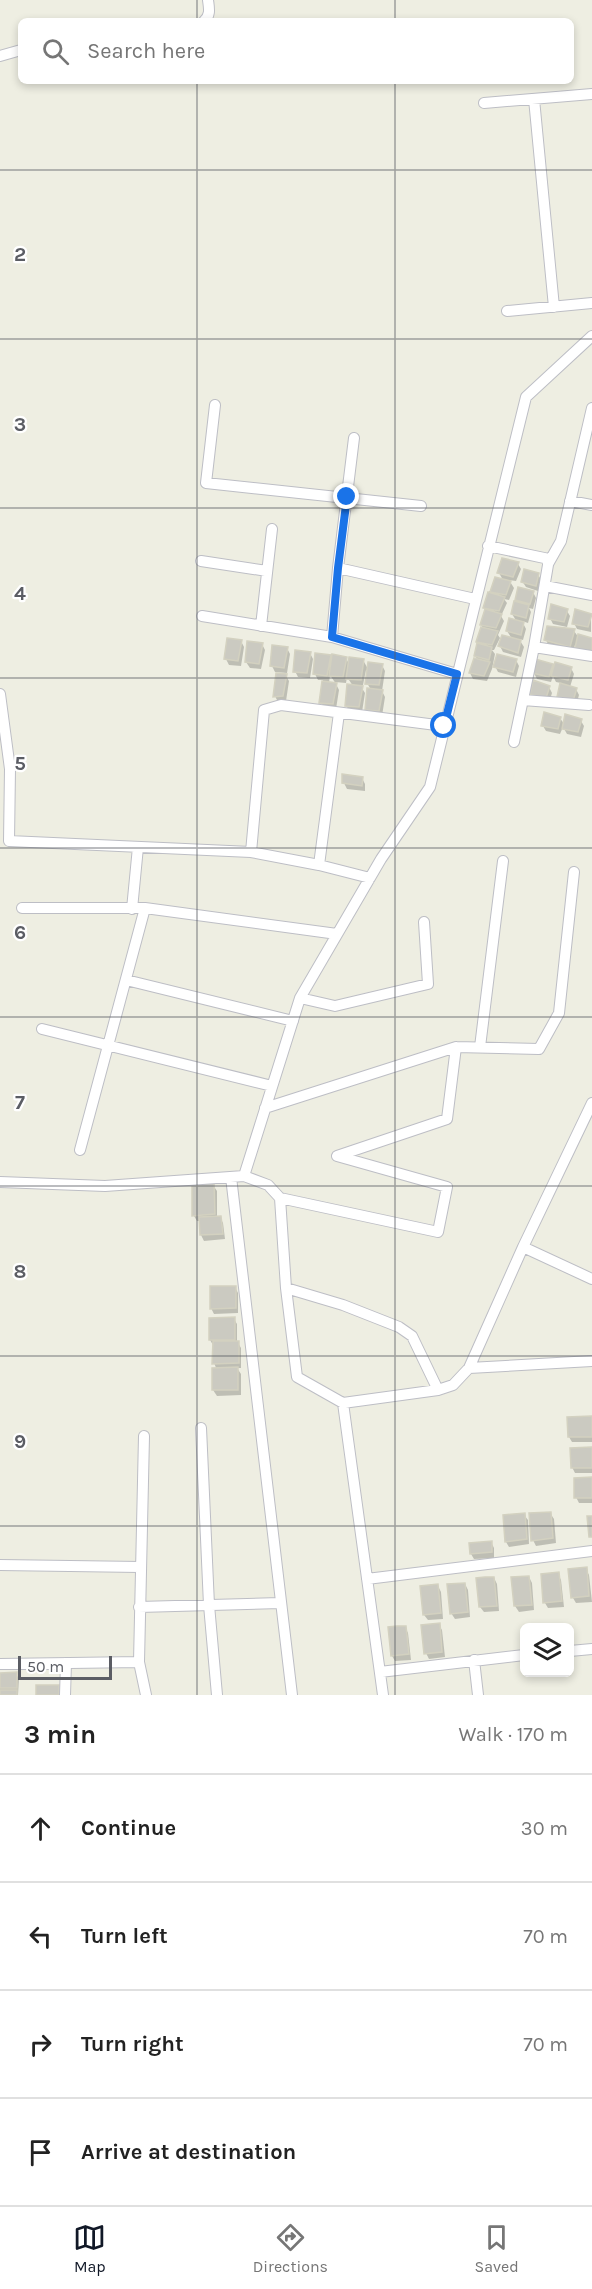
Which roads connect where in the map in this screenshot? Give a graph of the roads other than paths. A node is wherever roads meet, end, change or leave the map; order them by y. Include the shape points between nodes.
1 (208, 0) edge
2 (208, 18) edge
3 (18, 51) edge
4 (0, 56) edge
5 (592, 94) edge
6 (534, 99) junction
7 (484, 103) dead end
8 (592, 303) edge
9 (554, 307) junction
10 (507, 311) dead end
11 (592, 336) edge
12 (215, 405) dead end
13 (592, 408) edge
14 (354, 438) dead end
15 (347, 497) junction
16 (570, 501) junction
17 (592, 505) edge
18 (421, 506) dead end
19 (272, 529) dead end
20 (488, 546) junction
21 (201, 561) dead end
22 (549, 564) junction
23 (338, 568) junction
24 (267, 572) junction
25 (545, 586) junction
26 (592, 595) edge
27 (475, 599) junction
28 (202, 616) dead end
29 (261, 626) junction
30 (332, 637) junction
31 (534, 647) junction
32 (592, 656) edge
33 (457, 674) junction
34 (0, 694) edge
35 (523, 700) junction
36 (589, 705) dead end
37 (339, 712) junction
38 (444, 726) junction
39 (514, 741) dead end
40 (138, 847) junction
41 (251, 852) junction
42 (503, 861) dead end
43 (320, 865) junction
44 (574, 872) dead end
45 (370, 878) junction
46 (22, 908) dead end
47 (145, 908) junction
48 (132, 909) junction
49 (424, 922) dead end
50 (337, 934) junction
51 (126, 980) junction
52 (300, 998) junction
53 (293, 1020) junction
54 (42, 1029) dead end
55 (108, 1045) junction
56 (456, 1047) junction
57 (480, 1047) junction
58 (272, 1086) junction
59 (592, 1103) edge
60 (265, 1108) junction
61 (80, 1150) dead end
62 (244, 1176) junction
63 (231, 1177) junction
64 (0, 1182) edge
65 (280, 1198) junction
66 (523, 1247) junction
67 (592, 1279) edge
68 (286, 1288) junction
69 (592, 1361) edge
70 (469, 1368) junction
71 (438, 1390) junction
72 (343, 1403) junction
73 (201, 1428) dead end
74 (144, 1436) dead end
75 (592, 1551) edge
76 (0, 1565) edge
77 (140, 1567) junction
78 (367, 1578) junction
79 (280, 1603) junction
80 (209, 1605) junction
81 (139, 1607) junction
82 (592, 1649) edge
83 (574, 1651) edge
84 (520, 1655) edge
85 (474, 1660) junction
86 (139, 1662) junction
87 (66, 1663) junction
88 (0, 1664) edge
89 (380, 1672) junction
90 (65, 1695) edge
91 (146, 1695) edge
92 (217, 1695) edge
93 (292, 1695) edge
94 (384, 1695) edge
95 (477, 1695) edge

1 - 2 street
3 - 4 street
5 - 6 street
6 - 7 street
6 - 9 street
8 - 9 street
9 - 10 street
11 - 20 street via 526,397
12 - 15 street via 206,483
13 - 16 street
14 - 15 street
15 - 18 street
15 - 23 street
16 - 17 street
16 - 22 street via 561,541
19 - 24 street
20 - 22 street via 549,559
20 - 27 street
21 - 24 street
22 - 25 street
23 - 27 street
23 - 30 street
24 - 29 street
25 - 26 street
25 - 31 street
27 - 33 street
28 - 29 street
29 - 30 street
30 - 33 street
31 - 32 street
31 - 35 street
33 - 38 street
34 - 40 street via 10,770 9,841
35 - 36 street
35 - 39 street
37 - 38 street
37 - 41 street via 281,705 264,710
37 - 43 street
38 - 45 street via 430,788
40 - 41 street
40 - 48 street
41 - 43 street
42 - 57 street
43 - 45 street
44 - 57 street via 559,1013 539,1049
45 - 50 street
46 - 48 street
47 - 48 street
47 - 50 street
47 - 51 street
49 - 52 street via 428,984 334,1006
50 - 52 street
51 - 53 street
51 - 55 street
52 - 53 street
53 - 58 street
54 - 55 street
55 - 58 street
55 - 61 street
56 - 57 street
56 - 60 street
56 - 65 street via 447,1119 337,1156 447,1187 438,1232
58 - 60 street
59 - 66 street
60 - 62 street
62 - 63 street
62 - 65 street via 268,1185
63 - 64 street via 105,1186
63 - 79 street
65 - 68 street
66 - 67 street
66 - 70 street
68 - 71 street via 399,1327 412,1336
68 - 72 street via 297,1377
69 - 70 street
70 - 71 street via 453,1385
71 - 72 street
72 - 78 street
73 - 80 street
74 - 77 street
75 - 78 street
76 - 77 street
77 - 81 street
78 - 89 street
79 - 80 street
79 - 93 street
80 - 81 street
80 - 92 street
81 - 86 street
82 - 83 street
84 - 85 street
85 - 89 street
85 - 95 street
86 - 87 street
86 - 91 street
87 - 88 street
87 - 90 street
89 - 94 street

